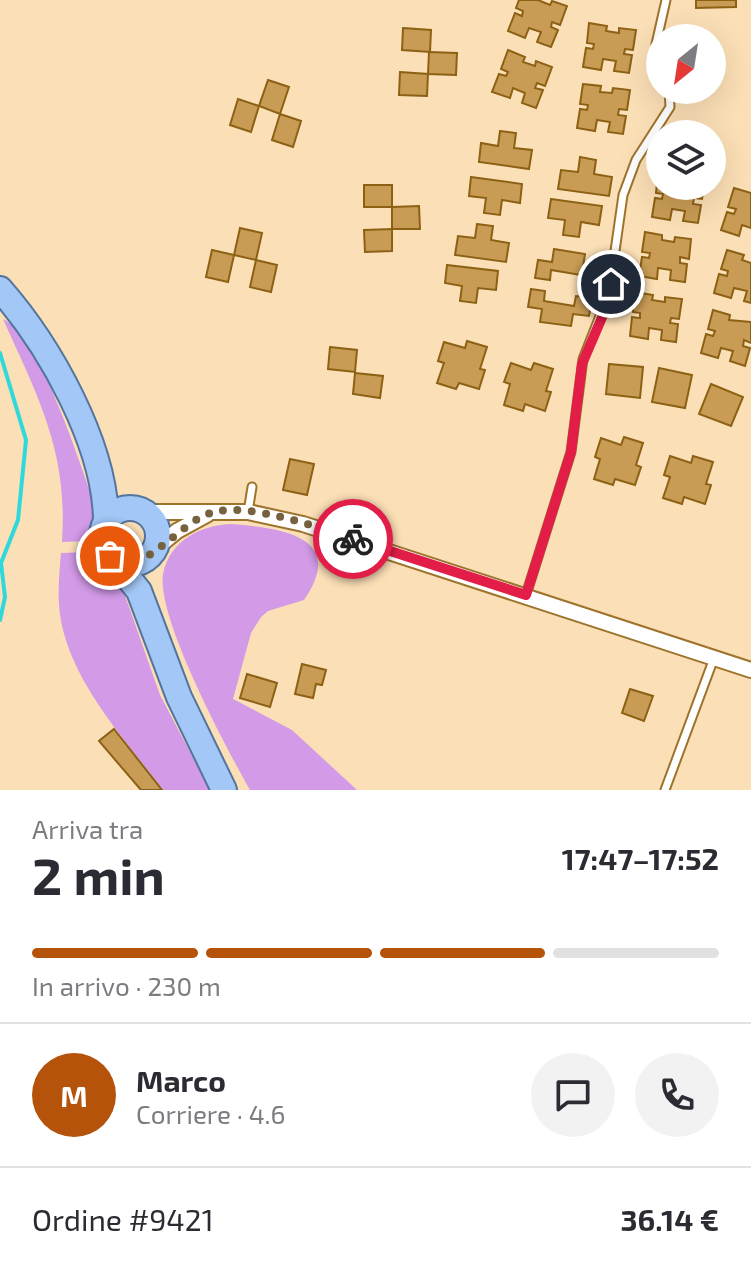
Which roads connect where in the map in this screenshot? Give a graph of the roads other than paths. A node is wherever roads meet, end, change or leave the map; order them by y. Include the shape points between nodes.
1 (666, 0) edge
2 (661, 24) edge
3 (670, 104) edge
4 (0, 289) edge
5 (252, 487) dead end
6 (105, 489) junction
7 (140, 510) junction
8 (212, 512) junction
9 (248, 512) junction
10 (106, 520) junction
11 (153, 552) junction
12 (114, 560) junction
13 (139, 591) junction
14 (526, 595) junction
15 (714, 658) junction
16 (751, 670) edge
17 (224, 790) edge
18 (665, 790) edge

1 - 2 lane
3 - 14 lane via 639,154 623,195 609,293 582,364 571,452
4 - 6 main road via 49,355
5 - 9 lane
6 - 7 main road
6 - 10 main road
7 - 8 street
7 - 10 main road via 124,508
7 - 11 main road via 157,527
8 - 9 street
8 - 11 street
9 - 14 street via 346,536
10 - 12 main road via 102,542
11 - 12 main road via 136,564
11 - 13 main road
12 - 13 main road
13 - 17 main road via 179,697
14 - 15 street
15 - 16 street
15 - 18 lane

